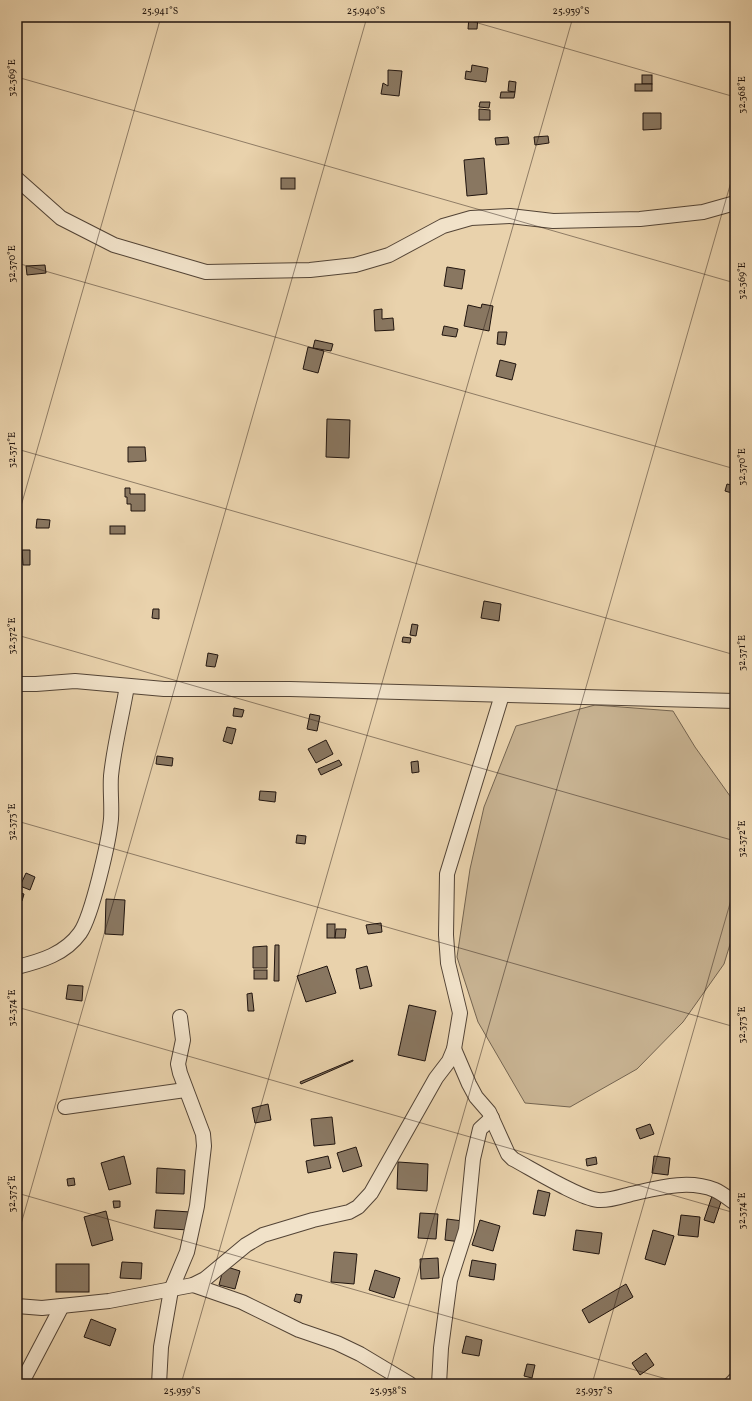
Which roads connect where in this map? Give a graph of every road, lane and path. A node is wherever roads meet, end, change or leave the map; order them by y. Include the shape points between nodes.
1 (17, 179) edge
2 (735, 203) edge
3 (17, 684) edge
4 (127, 686) junction
5 (502, 695) junction
6 (735, 700) edge
7 (17, 967) edge
8 (180, 1017) dead end
9 (454, 1049) junction
10 (186, 1090) junction
11 (65, 1107) dead end
12 (492, 1118) junction
13 (735, 1203) edge
14 (192, 1285) junction
15 (171, 1290) junction
16 (17, 1306) edge
17 (62, 1306) junction
18 (735, 1380) edge
19 (21, 1384) edge
20 (159, 1384) edge
21 (410, 1384) edge
22 (439, 1384) edge
23 (731, 1384) edge

1 - 2 street via 61,218 114,245 206,272 310,270 355,265 389,255 443,226 471,218 510,216 553,221 640,219 703,212
3 - 4 street via 75,681
4 - 5 street via 164,689 290,689
4 - 7 street via 111,776 111,820 98,884 84,925 76,937 57,954 39,962
5 - 6 street
5 - 9 street via 447,874 446,935 460,1013
8 - 10 street via 183,1040 178,1064
9 - 12 street via 469,1084
9 - 14 street via 370,1193 358,1207 349,1212 263,1235 246,1245 205,1280
10 - 11 street
10 - 15 street via 203,1134 202,1164 197,1206 187,1252
12 - 13 street via 508,1154 513,1159 588,1197 606,1200 684,1185 716,1190
12 - 22 street via 480,1129 473,1159 466,1230 450,1280 440,1348
14 - 15 street
14 - 21 street via 242,1302 299,1330 337,1343
15 - 17 street
15 - 20 street via 161,1346
16 - 17 street
17 - 19 street
18 - 23 street

